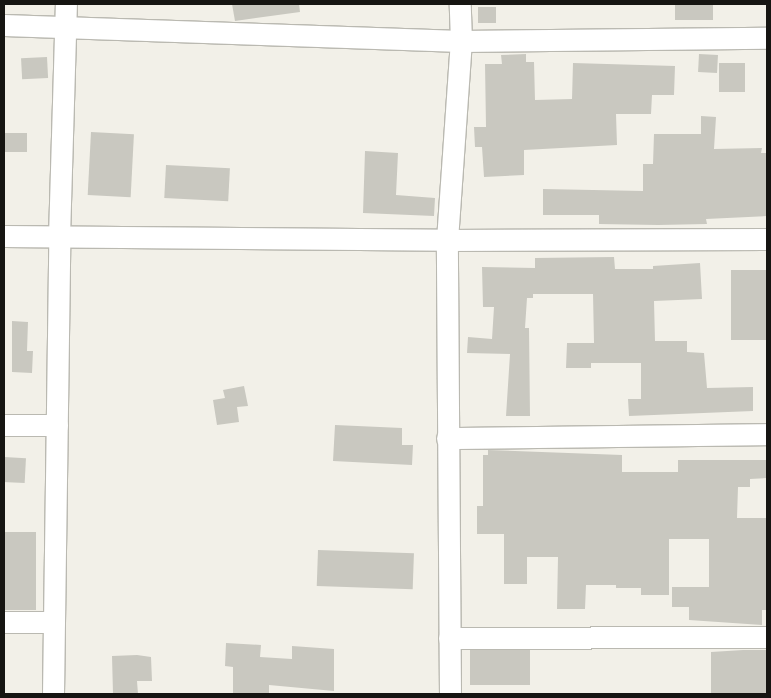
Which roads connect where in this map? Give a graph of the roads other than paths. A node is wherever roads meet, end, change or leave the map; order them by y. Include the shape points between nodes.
1 (66, 4) edge
2 (460, 4) edge
3 (4, 25) edge
4 (66, 26) junction
5 (767, 38) edge
6 (460, 41) junction
7 (4, 236) edge
8 (59, 237) junction
9 (767, 239) edge
10 (447, 240) junction
11 (4, 425) edge
12 (56, 425) junction
13 (767, 434) edge
14 (447, 438) junction
15 (4, 622) edge
16 (54, 622) junction
17 (767, 637) edge
18 (448, 638) junction
19 (53, 694) edge
20 (450, 694) edge

1 - 4 street
2 - 6 street
3 - 4 street
4 - 6 street
4 - 8 street
5 - 6 street
6 - 10 street
7 - 8 street
8 - 10 street
8 - 12 street
9 - 10 street
10 - 14 street
11 - 12 street
12 - 16 street
13 - 14 street
14 - 18 street
15 - 16 street
16 - 19 street
17 - 18 street
18 - 20 street

